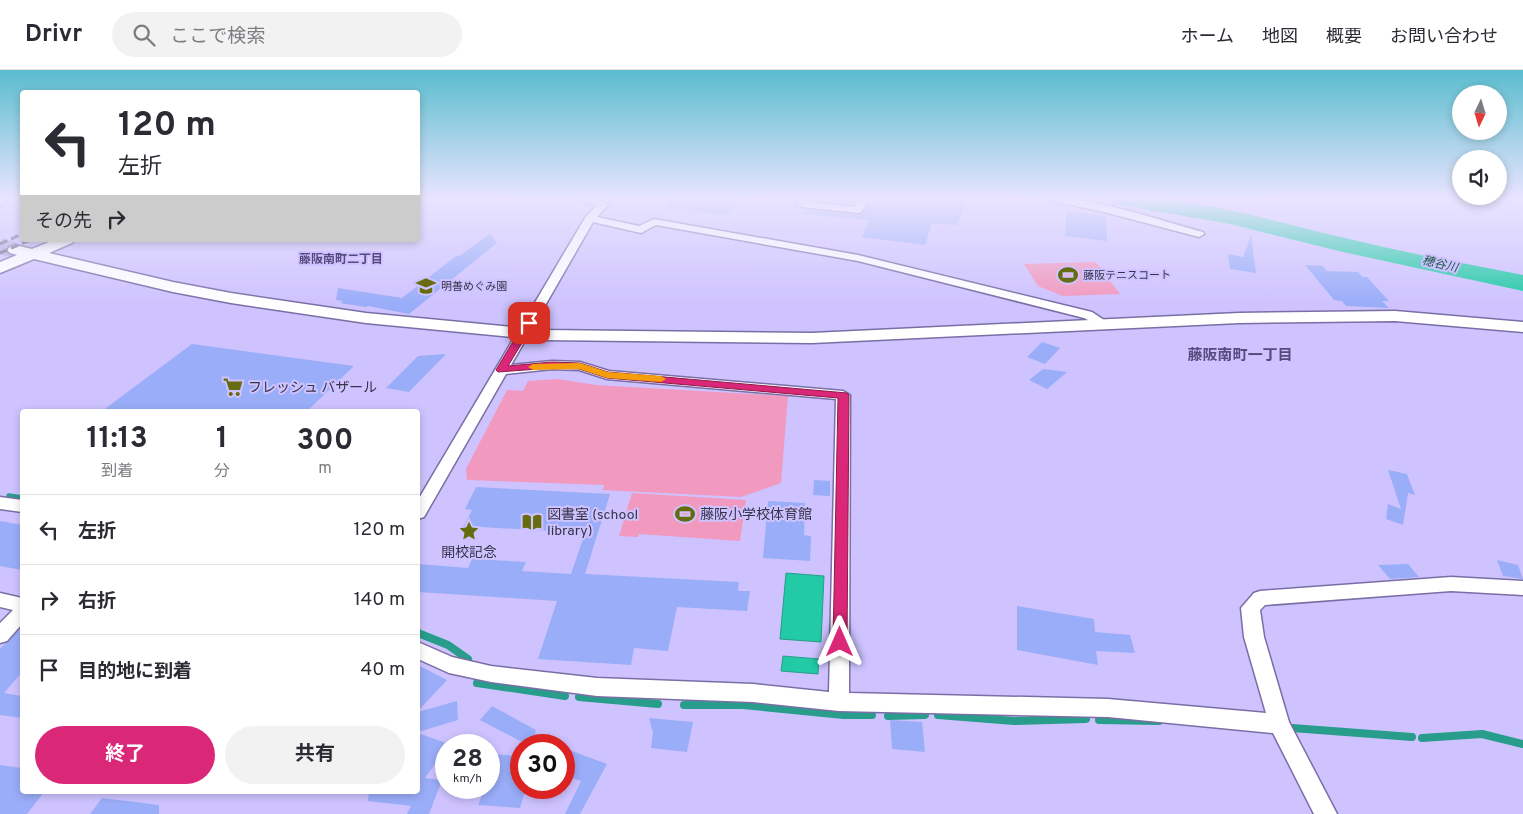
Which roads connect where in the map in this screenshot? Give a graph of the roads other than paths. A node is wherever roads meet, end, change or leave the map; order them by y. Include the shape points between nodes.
1 (581, 234) edge
2 (720, 234) edge
3 (62, 242) edge
4 (16, 250) tunnel mouth
5 (34, 254) junction
6 (0, 268) tunnel mouth
7 (1104, 324) junction
8 (1523, 327) edge
9 (524, 334) junction
10 (501, 370) junction
11 (0, 504) edge
12 (20, 506) edge
13 (420, 510) edge
14 (1523, 588) edge
15 (0, 600) edge
16 (20, 605) edge
17 (20, 614) edge
18 (0, 635) edge
19 (420, 651) edge
20 (840, 702) junction
21 (1278, 724) junction
22 (1326, 814) edge

1 - 9 street
2 - 7 street via 858,258 1088,315
3 - 5 street
4 - 5 street
5 - 6 street
5 - 9 street via 231,298 366,318
7 - 8 street via 1395,316
7 - 9 street via 812,338
9 - 10 street
10 - 13 street
10 - 20 street via 580,366 607,375 843,395
11 - 12 street
14 - 21 street via 1451,584 1260,598 1250,608 1254,637
15 - 16 street
17 - 18 street
19 - 20 street via 449,665 536,680 597,687 753,693
20 - 21 street via 1108,708
21 - 22 street

